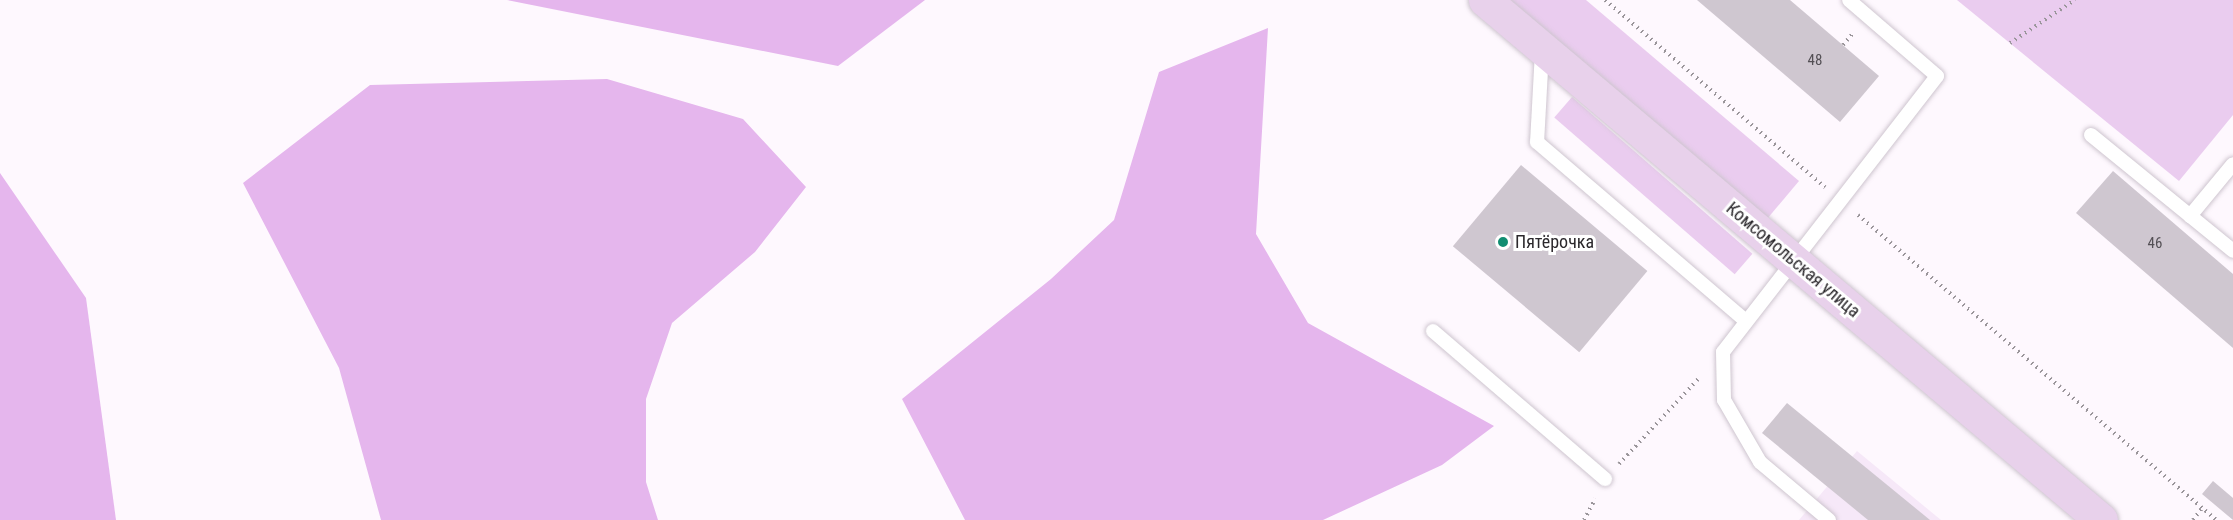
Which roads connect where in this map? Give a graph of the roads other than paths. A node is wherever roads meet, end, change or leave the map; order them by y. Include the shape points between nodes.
1 (1485, 0) edge
2 (1849, 0) edge
3 (1543, 49) junction
4 (2091, 135) dead end
5 (2233, 164) edge
6 (2190, 216) junction
7 (2233, 251) edge
8 (1793, 260) junction
9 (1746, 321) junction
10 (1433, 331) dead end
11 (1605, 479) road end
12 (1829, 520) edge
13 (2101, 520) edge

1 - 3 main road, Комсомольская улица
2 - 8 lane via 1937,76
3 - 8 main road, Комсомольская улица
3 - 9 lane via 1538,142
4 - 6 lane
5 - 6 lane
6 - 7 lane
8 - 9 lane
8 - 13 main road, Комсомольская улица
9 - 12 lane via 1723,352 1724,400 1760,462
10 - 11 lane

